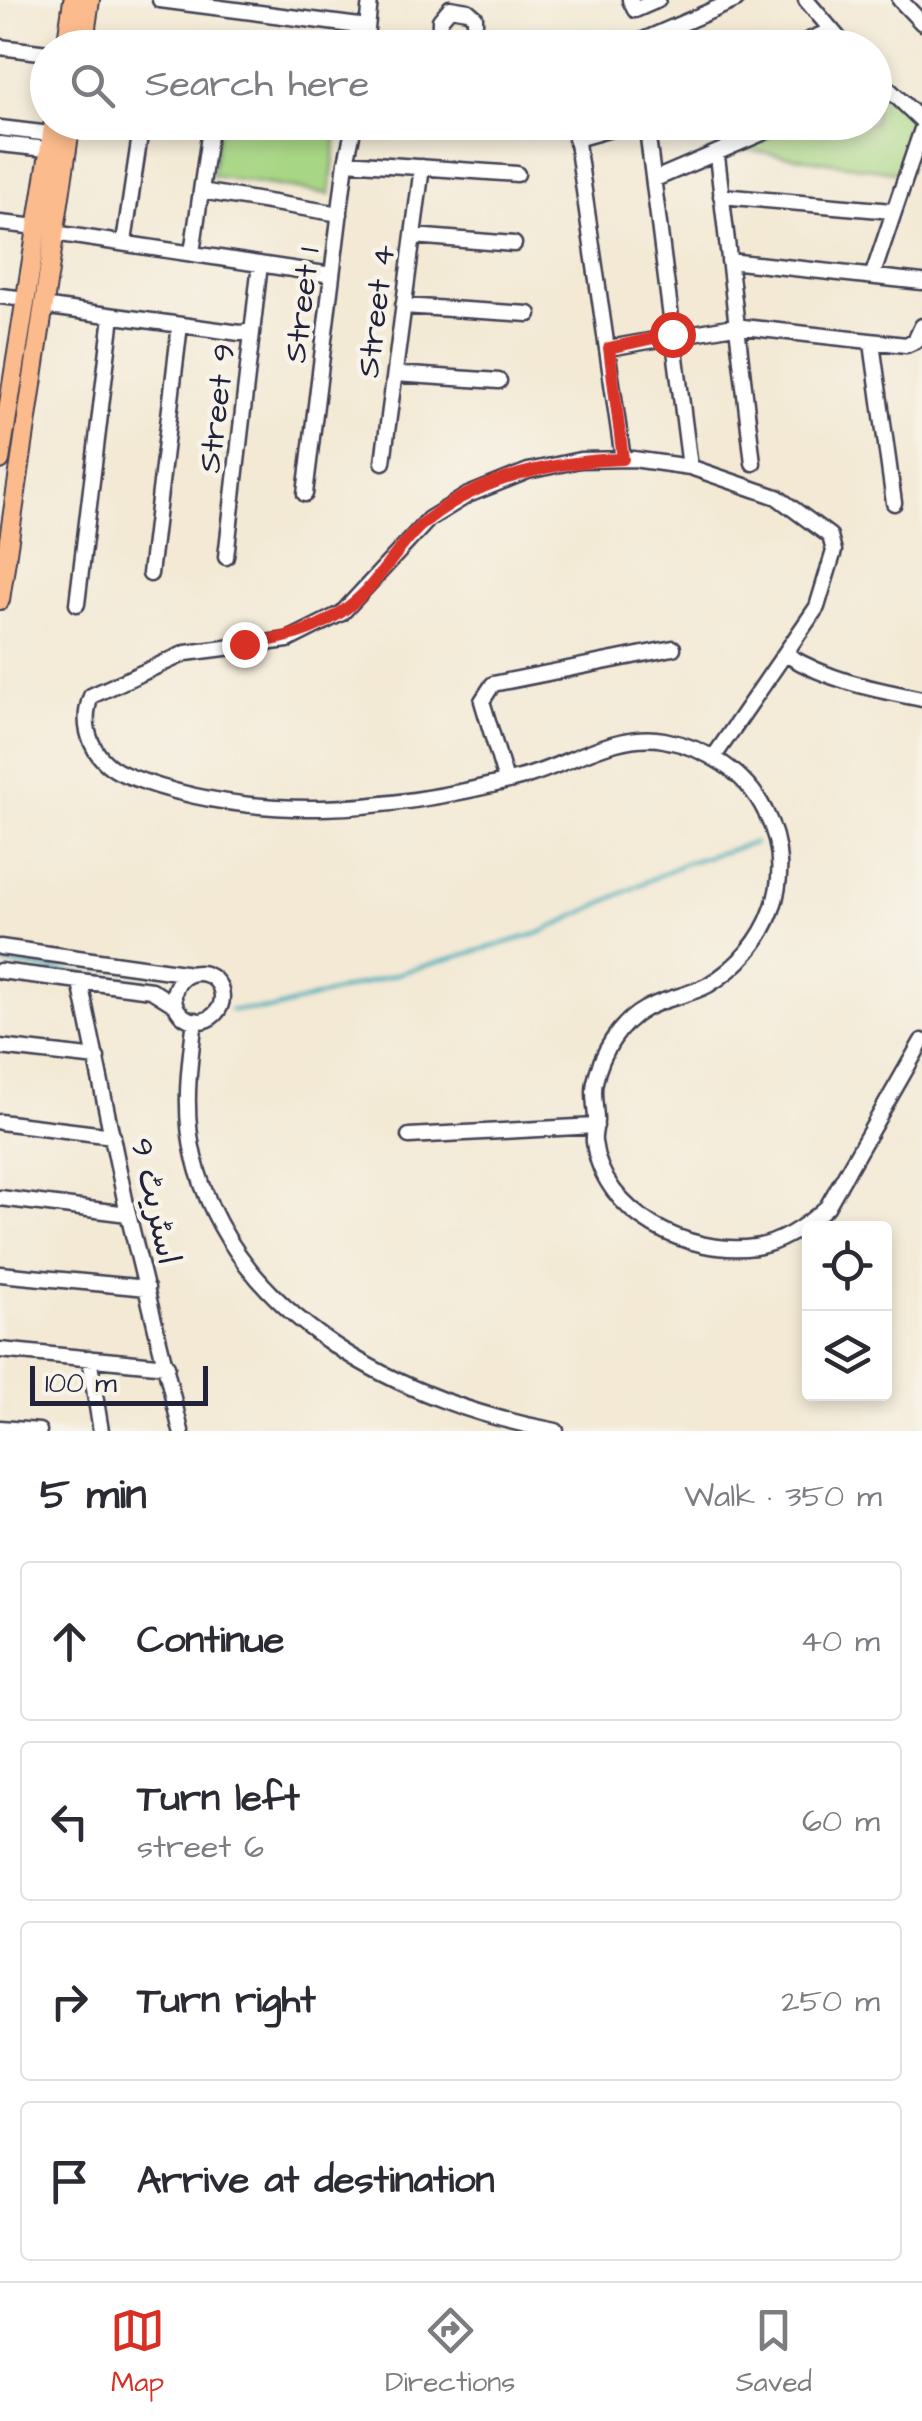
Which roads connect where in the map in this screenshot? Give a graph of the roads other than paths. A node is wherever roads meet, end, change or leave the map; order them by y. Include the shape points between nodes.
1 (73, 0) edge
2 (90, 0) edge
3 (160, 0) edge
4 (370, 0) edge
5 (630, 0) edge
6 (658, 0) edge
7 (736, 0) edge
8 (806, 0) edge
9 (900, 0) edge
10 (922, 23) edge
11 (367, 27) junction
12 (69, 30) edge
13 (86, 30) edge
14 (367, 30) edge
15 (441, 30) edge
16 (475, 30) edge
17 (667, 30) edge
18 (830, 30) edge
19 (0, 48) edge
20 (30, 50) edge
21 (892, 93) edge
22 (922, 121) edge
23 (0, 128) edge
24 (922, 129) edge
25 (30, 132) edge
26 (30, 140) edge
27 (59, 140) edge
28 (139, 140) edge
29 (209, 140) edge
30 (352, 140) edge
31 (576, 140) edge
32 (649, 140) edge
33 (750, 140) edge
34 (0, 144) edge
35 (717, 156) junction
36 (346, 162) junction
37 (422, 167) junction
38 (517, 174) dead end
39 (655, 179) junction
40 (201, 192) junction
41 (722, 196) junction
42 (892, 212) junction
43 (340, 214) junction
44 (0, 222) edge
45 (46, 230) junction
46 (412, 236) junction
47 (124, 242) junction
48 (514, 244) dead end
49 (192, 253) junction
50 (729, 261) junction
51 (260, 264) junction
52 (873, 274) junction
53 (332, 275) junction
54 (922, 282) edge
55 (0, 296) edge
56 (35, 303) junction
57 (403, 306) junction
58 (529, 314) dead end
59 (112, 316) junction
60 (180, 325) junction
61 (734, 326) junction
62 (922, 326) edge
63 (252, 331) junction
64 (672, 334) junction
65 (872, 343) junction
66 (609, 348) junction
67 (7, 372) edge
68 (394, 374) junction
69 (498, 382) dead end
70 (1, 451) edge
71 (622, 453) junction
72 (383, 462) dead end
73 (753, 464) dead end
74 (690, 467) junction
75 (305, 494) dead end
76 (894, 504) dead end
77 (226, 558) dead end
78 (150, 574) dead end
79 (0, 600) edge
80 (77, 604) dead end
81 (672, 648) dead end
82 (787, 655) junction
83 (922, 699) edge
84 (713, 758) junction
85 (506, 781) junction
86 (0, 948) edge
87 (0, 971) edge
88 (191, 974) junction
89 (80, 982) junction
90 (175, 1005) junction
91 (194, 1020) junction
92 (922, 1041) edge
93 (0, 1048) edge
94 (97, 1058) junction
95 (0, 1122) edge
96 (596, 1126) junction
97 (113, 1136) junction
98 (408, 1136) dead end
99 (0, 1198) edge
100 (128, 1214) junction
101 (0, 1274) edge
102 (147, 1288) junction
103 (0, 1350) edge
104 (88, 1358) junction
105 (167, 1366) junction
106 (0, 1428) edge
107 (39, 1431) edge
108 (101, 1431) edge
109 (181, 1431) edge
110 (556, 1431) edge

1 - 12 main road
2 - 13 main road
3 - 11 street
4 - 11 street
5 - 6 street via 636,10
7 - 17 street
8 - 18 street
9 - 10 street
11 - 14 street
15 - 16 street via 443,14 460,8 475,17
19 - 20 street
21 - 22 street
23 - 25 street
24 - 42 street
26 - 34 street
27 - 45 main road
28 - 47 street
29 - 40 street
30 - 36 street, Street 1
31 - 66 street
32 - 39 street
33 - 35 street
35 - 39 street
35 - 41 street
36 - 37 street
36 - 43 street, Street 1
37 - 38 street
37 - 46 street, Street 4
39 - 64 street
40 - 43 street
40 - 49 street
41 - 42 street
41 - 50 street
42 - 52 street
43 - 53 street, Street 1
44 - 45 street
45 - 47 street
45 - 56 main road
46 - 48 street
46 - 57 street, Street 4
47 - 49 street
49 - 51 street
50 - 52 street
50 - 61 street
51 - 53 street
51 - 63 street, Street 9
52 - 54 street
53 - 75 street, Street 1
55 - 56 street
56 - 59 street
56 - 67 main road
56 - 79 main road
57 - 58 street
57 - 68 street, Street 4
59 - 60 street
59 - 80 street
60 - 63 street
60 - 78 street
61 - 64 street
61 - 65 street
61 - 73 street
62 - 65 street via 906,345
63 - 77 street, Street 9
64 - 66 street
64 - 74 street
65 - 76 street
66 - 71 street
67 - 70 main road
68 - 69 street
68 - 72 street, Street 4
71 - 74 street
71 - 85 street via 528,471 468,496 429,518 342,613 288,640 186,653 126,676 91,696 84,717 111,769 234,803 316,810 381,806
74 - 82 street via 776,497 830,536 834,550 818,607
81 - 85 street via 493,684 482,701
82 - 83 street via 857,686
82 - 84 street
84 - 85 street via 671,741 620,741
84 - 96 street via 756,794 772,824 780,858 771,917 745,959 680,999 646,1008 623,1027 594,1084
86 - 88 street
87 - 89 street
88 - 90 street via 176,989
88 - 91 street via 212,977 222,995 214,1014
89 - 90 street via 151,990
89 - 94 street, اسٹریٹ 9
90 - 91 street
91 - 110 street via 187,1082 193,1156 216,1220 260,1283 330,1346 422,1392
92 - 96 street via 827,1207 788,1236 758,1246 672,1238 636,1213 601,1168
93 - 94 street
94 - 97 street, اسٹریٹ 9
95 - 97 street
96 - 98 street
97 - 100 street, اسٹریٹ 9
99 - 100 street
100 - 102 street, اسٹریٹ 9
101 - 102 street
102 - 105 street, اسٹریٹ 9
103 - 104 street
104 - 105 street
104 - 108 street
105 - 109 street, اسٹریٹ 9
106 - 107 street

